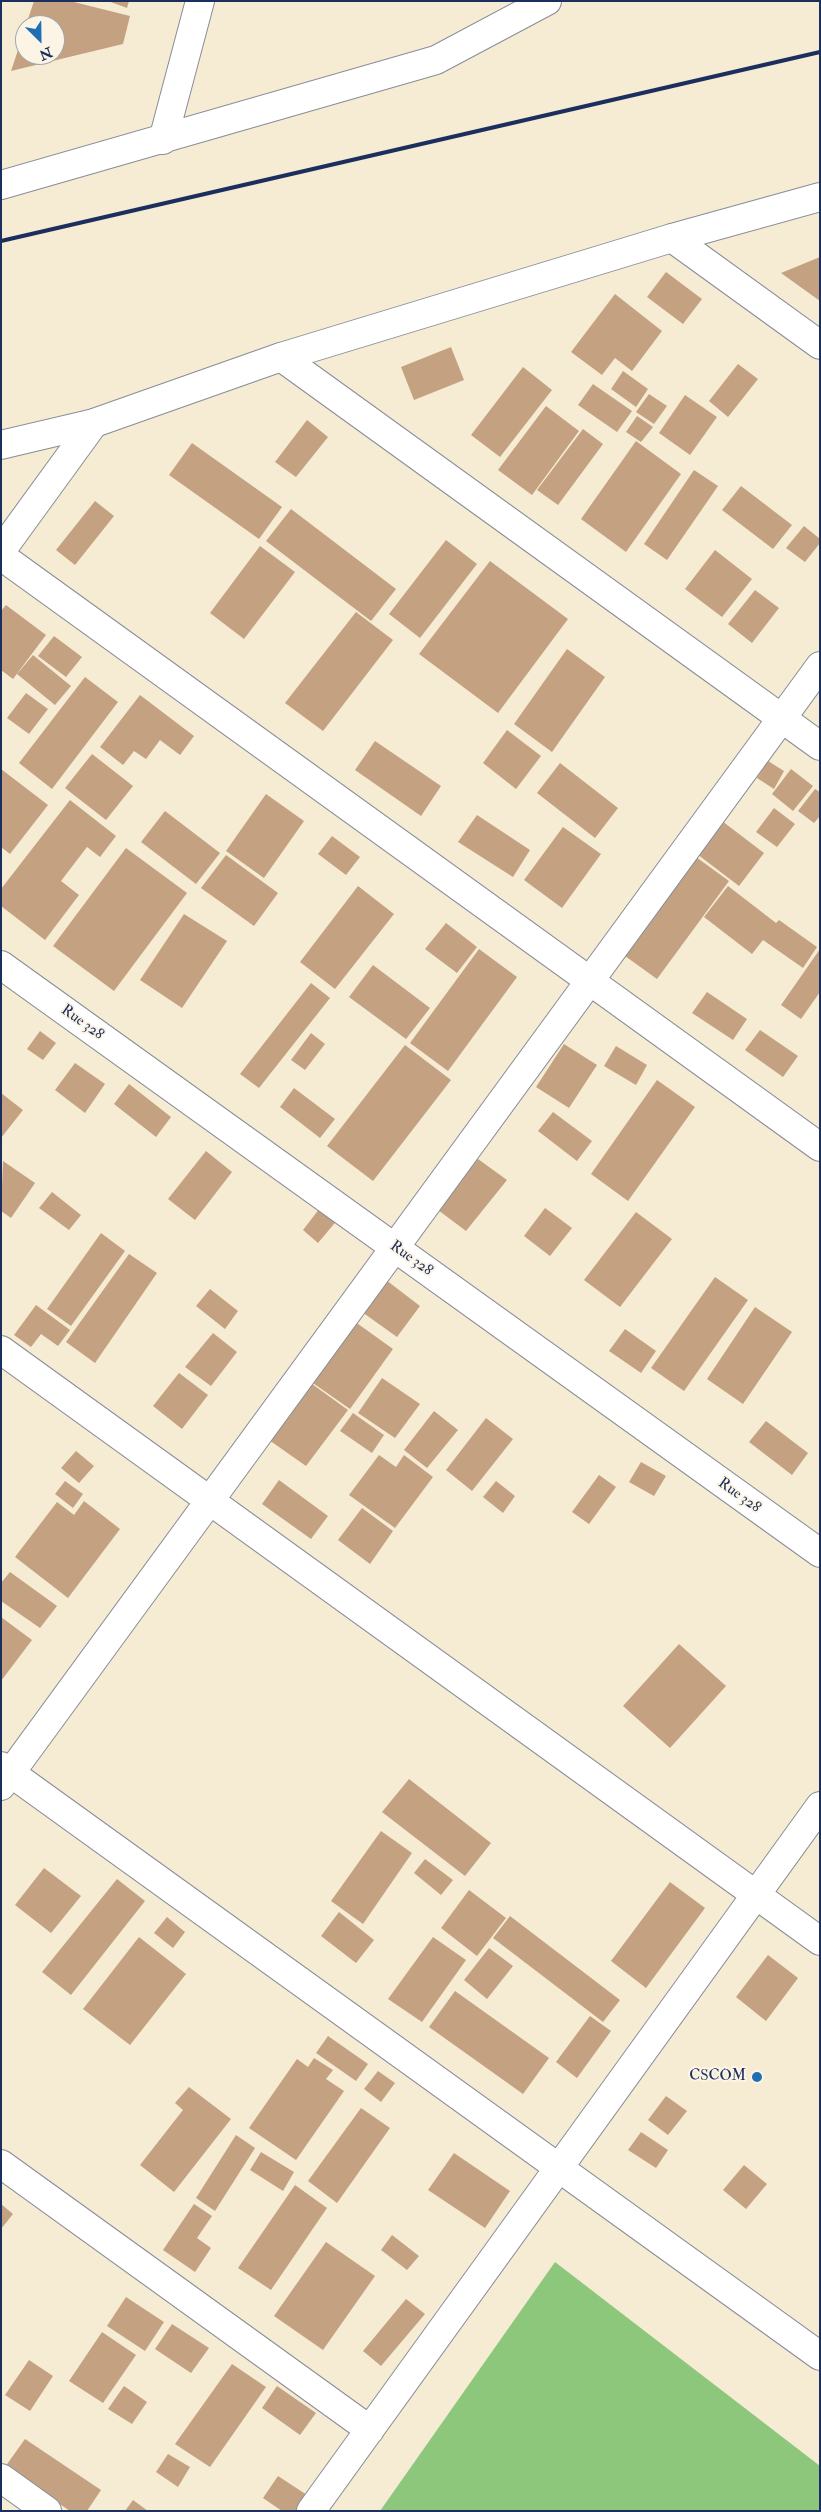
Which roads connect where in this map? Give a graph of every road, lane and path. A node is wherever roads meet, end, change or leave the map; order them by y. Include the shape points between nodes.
1 (200, 1) edge
2 (547, 1) edge
3 (163, 140) junction
4 (2, 187) edge
5 (820, 197) edge
6 (672, 238) junction
7 (820, 345) edge
8 (281, 357) junction
9 (94, 423) junction
10 (1, 445) edge
11 (1, 552) edge
12 (1, 556) edge
13 (820, 666) edge
14 (782, 719) junction
15 (820, 746) edge
16 (1, 966) edge
17 (590, 981) junction
18 (820, 1147) edge
19 (395, 1248) junction
20 (1, 1350) edge
21 (210, 1501) junction
22 (820, 1553) edge
23 (5, 1775) edge
24 (820, 1806) edge
25 (756, 1894) junction
26 (820, 1940) edge
27 (1, 2164) edge
28 (559, 2168) junction
29 (820, 2356) edge
30 (370, 2430) junction
31 (1, 2478) edge
32 (47, 2511) edge
33 (311, 2511) edge

1 - 3 street
2 - 3 street via 436,60
3 - 4 street
5 - 6 street
6 - 7 street
6 - 8 street
8 - 9 street
8 - 14 street
9 - 10 street
9 - 11 street
12 - 17 street
13 - 14 street
14 - 15 street
14 - 17 street
16 - 19 street, Rue 328
17 - 18 street
17 - 19 street
19 - 21 street
19 - 22 street, Rue 328
20 - 21 street
21 - 23 street
21 - 25 street
23 - 28 street
24 - 25 street
25 - 26 street
25 - 28 street
27 - 30 street
28 - 29 street
28 - 30 street
30 - 33 street
31 - 32 street

